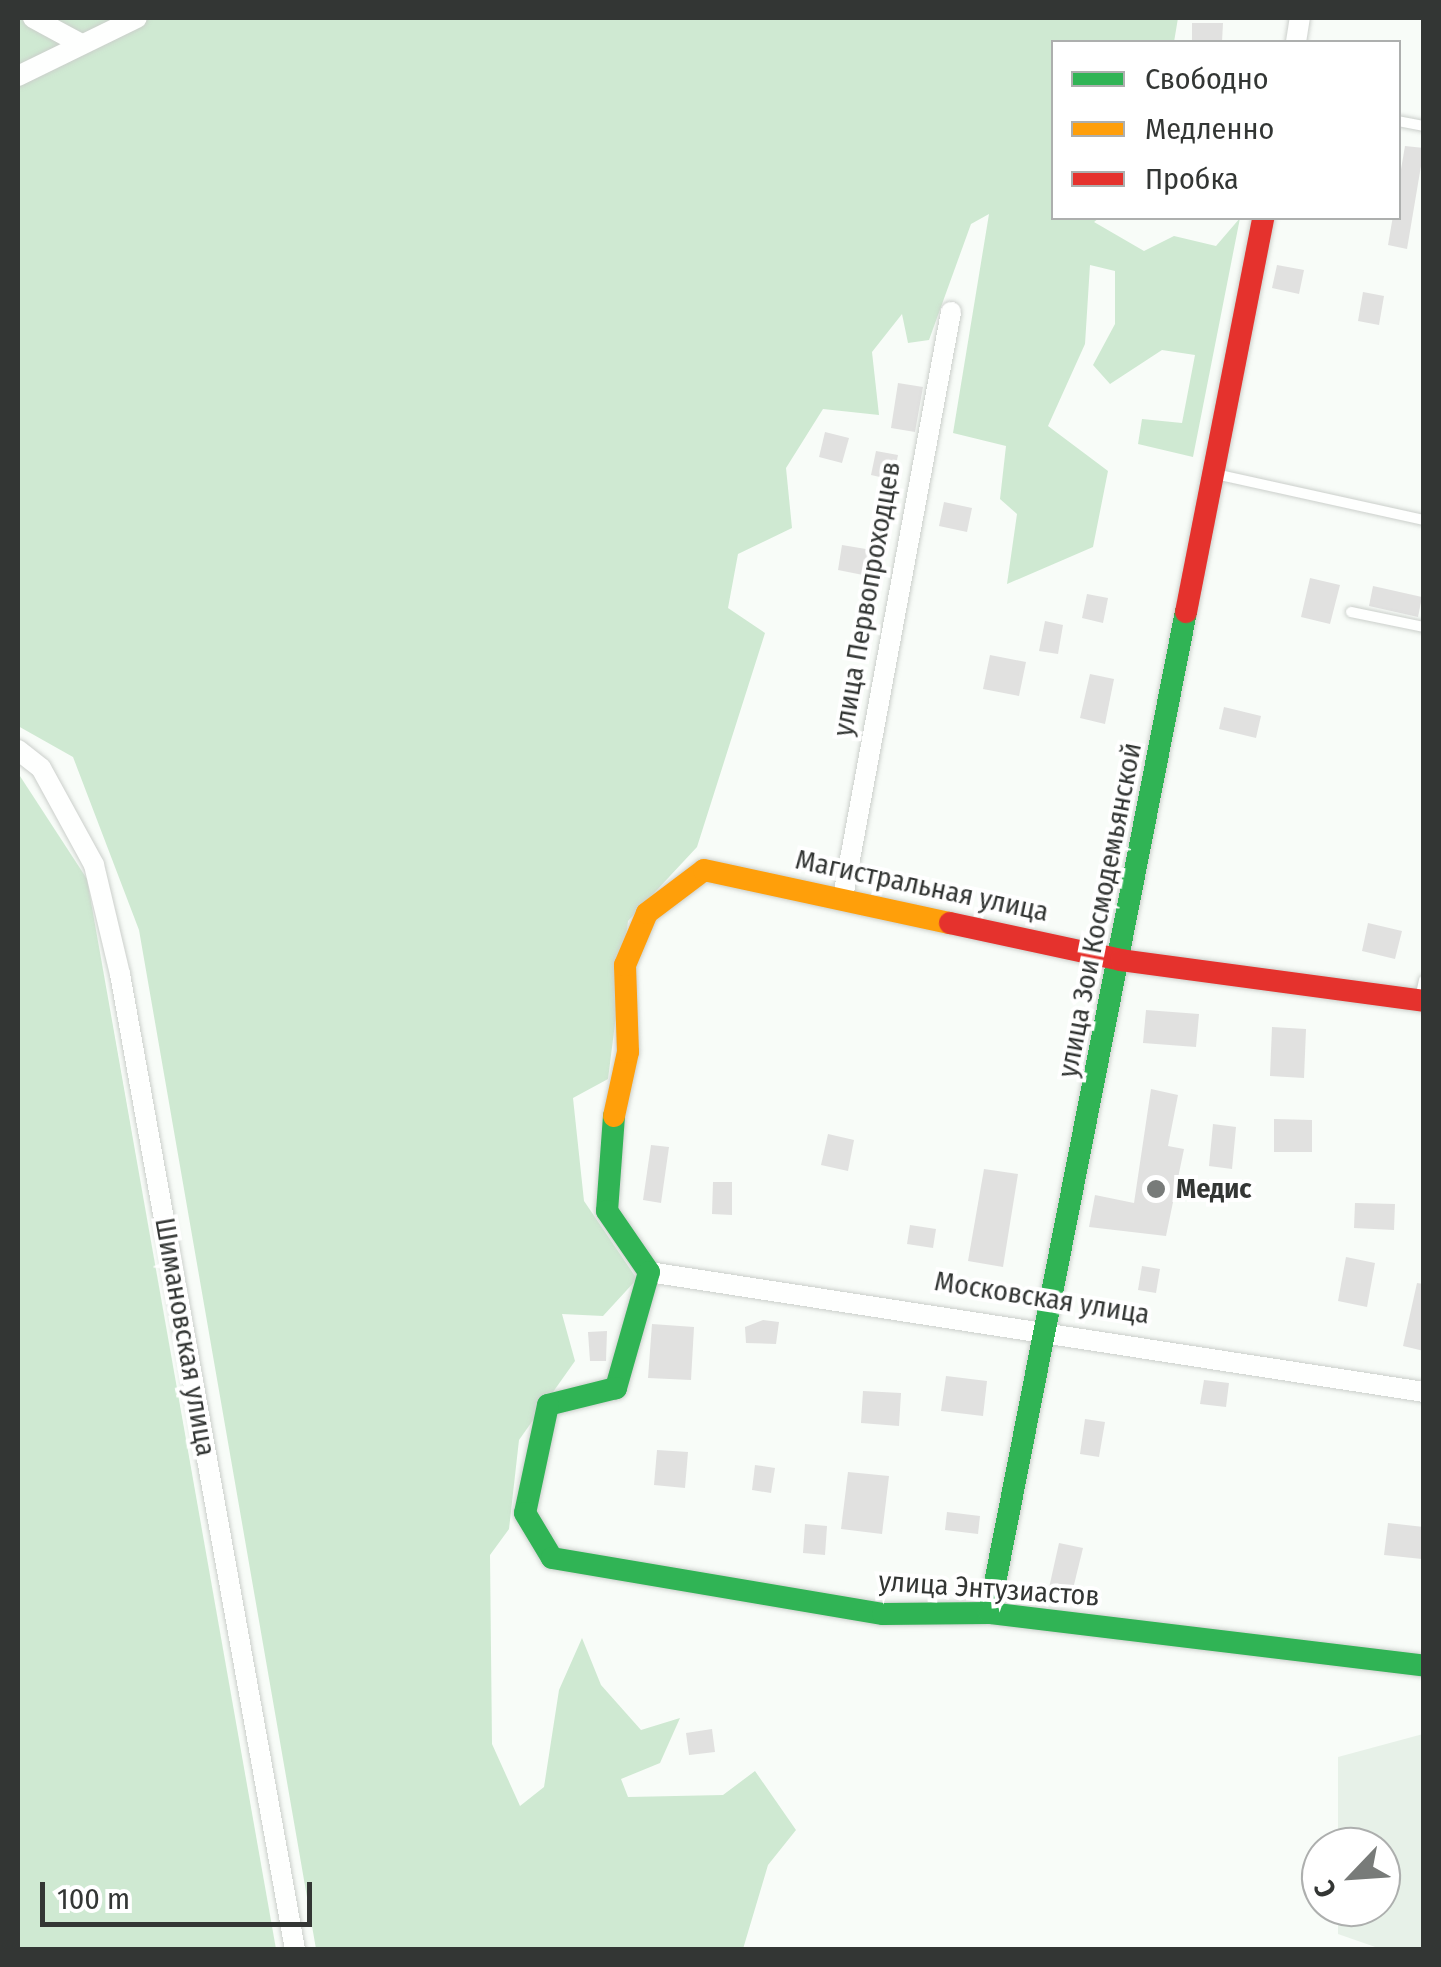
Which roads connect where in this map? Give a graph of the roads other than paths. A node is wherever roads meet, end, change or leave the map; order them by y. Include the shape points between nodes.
1 (33, 18) edge
2 (137, 18) edge
3 (81, 44) junction
4 (18, 76) edge
5 (1264, 220) edge
6 (951, 312) dead end
7 (1214, 474) junction
8 (1424, 520) edge
9 (1351, 612) dead end
10 (1424, 627) edge
11 (18, 750) edge
12 (843, 898) junction
13 (1121, 960) junction
14 (1422, 994) edge
15 (650, 1272) junction
16 (1048, 1328) junction
17 (1424, 1392) edge
18 (990, 1614) junction
19 (1424, 1666) edge
20 (295, 1950) edge

1 - 3 street
2 - 3 street
3 - 4 street
5 - 7 street, улица Зои Космодемьянской
6 - 12 street, улица Первопроходцев
7 - 8 lane
7 - 13 street, улица Зои Космодемьянской
9 - 10 lane
11 - 20 street, Шимановская улица via 41,768 94,865 120,974
12 - 13 street, Магистральная улица
12 - 15 street, Магистральная улица via 704,870 647,913 625,965 628,1052 604,1166 607,1211
13 - 14 street, Магистральная улица
13 - 16 street, улица Зои Космодемьянской
15 - 16 street, Московская улица
15 - 18 street, улица Энтузиастов via 616,1388 548,1405 525,1514 552,1558 883,1614
16 - 17 street, Московская улица
16 - 18 street, улица Зои Космодемьянской
18 - 19 street, улица Энтузиастов

